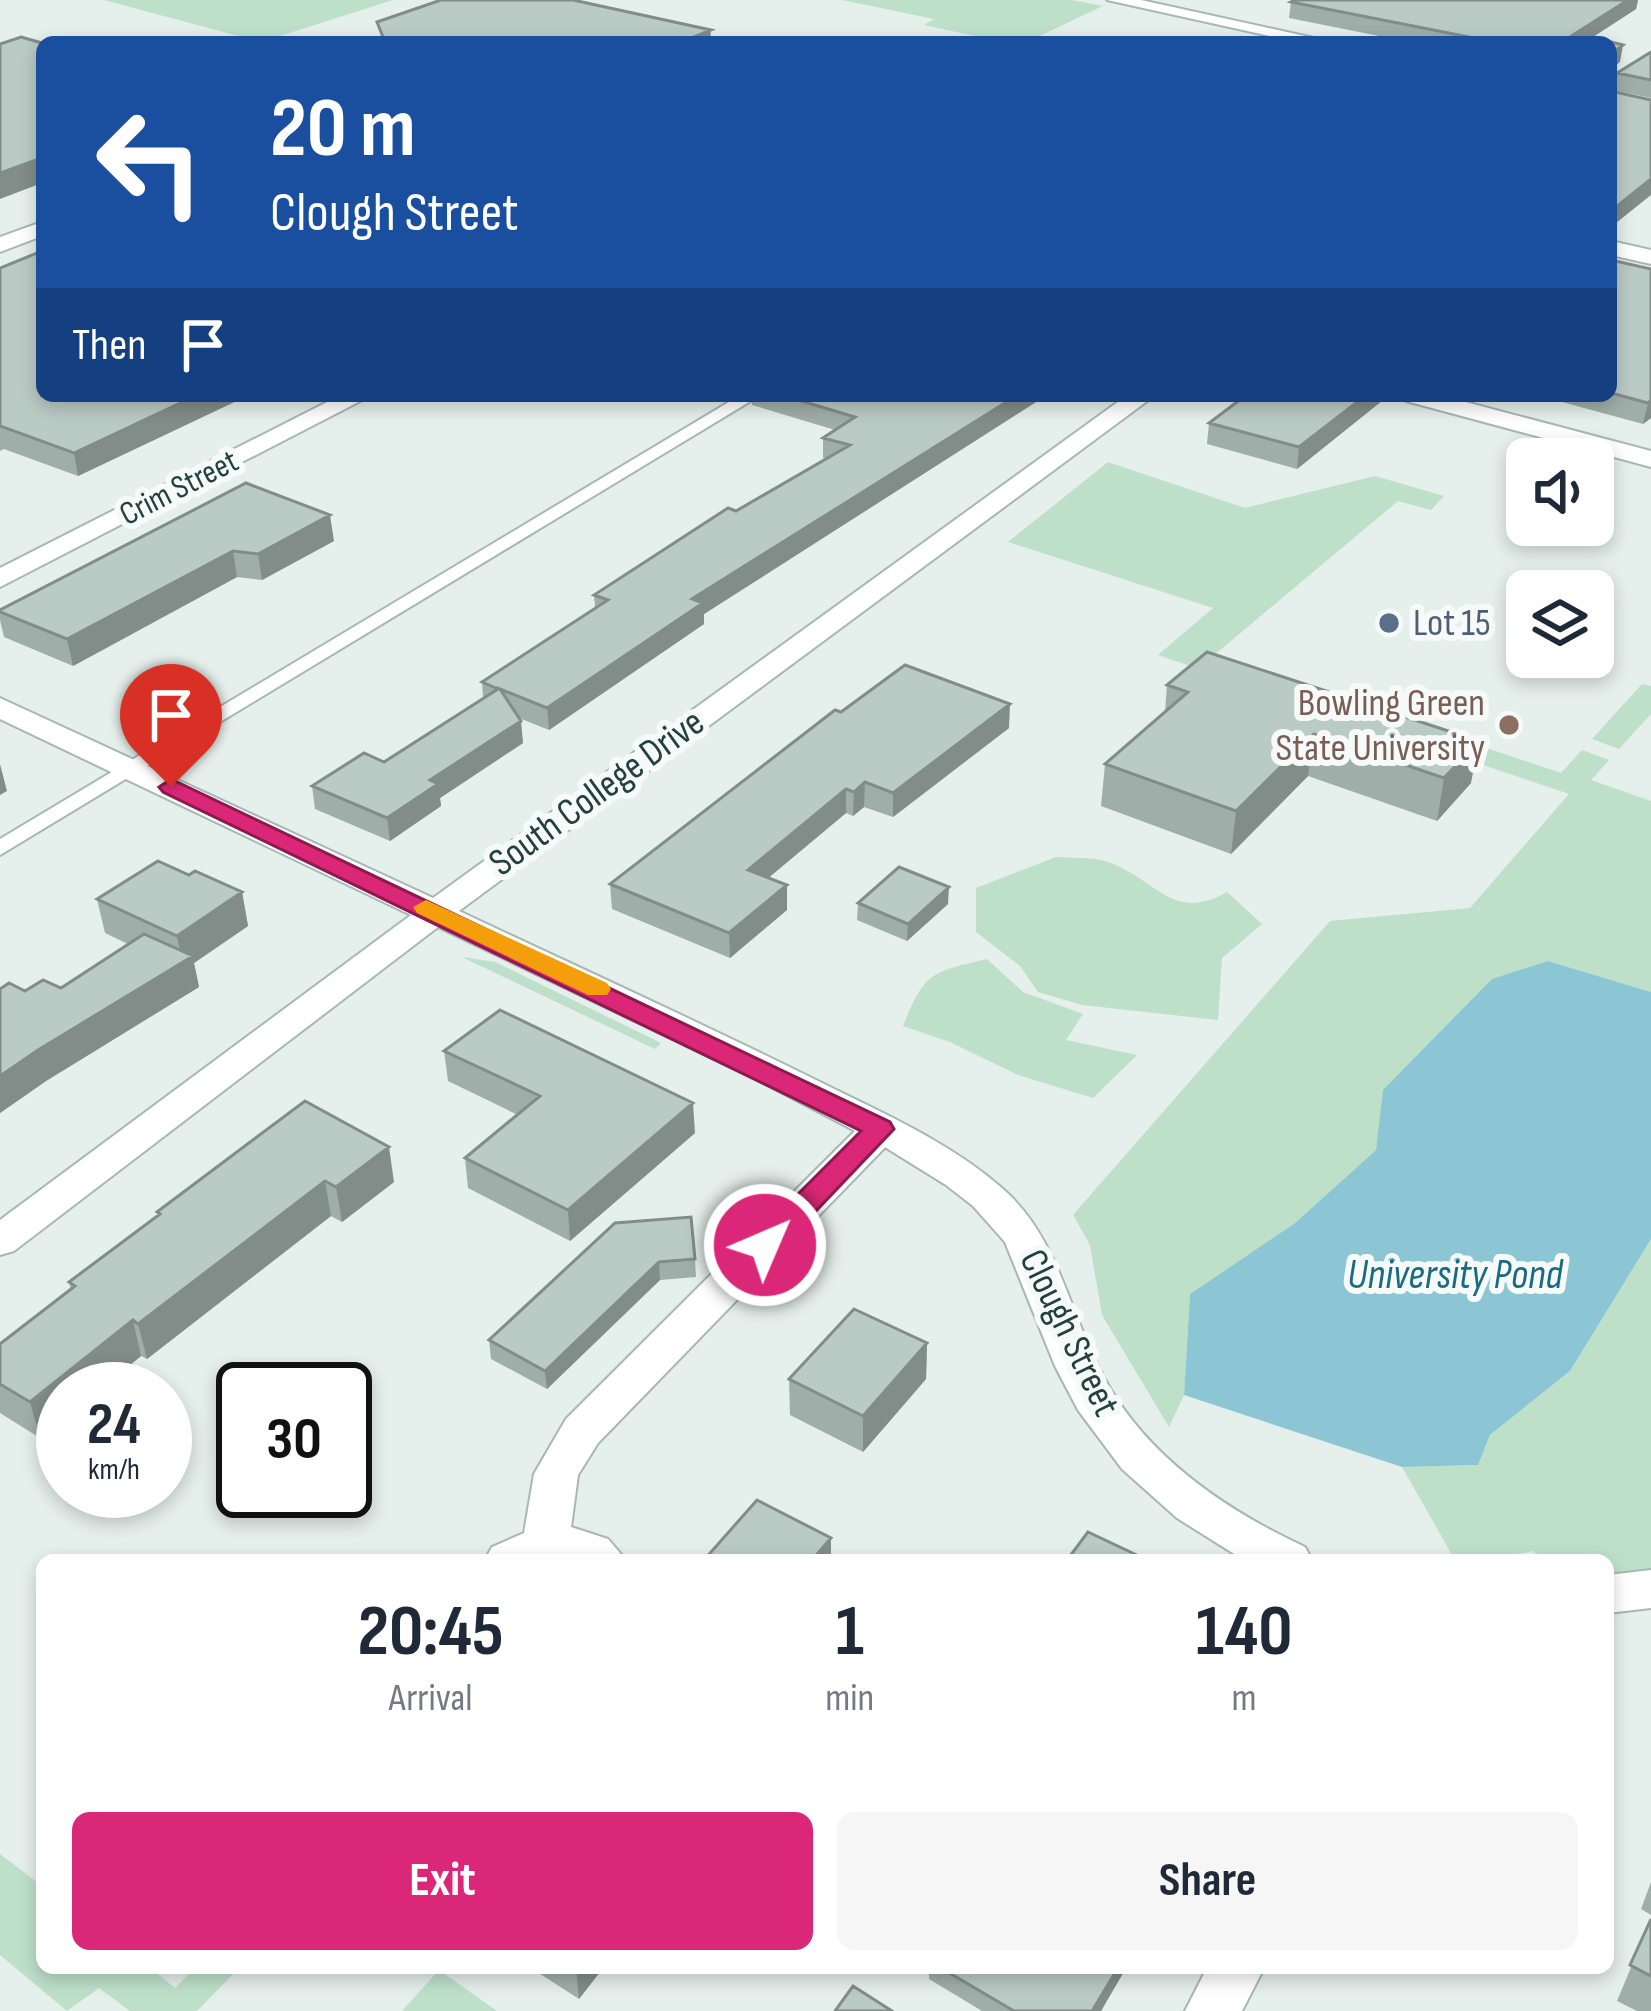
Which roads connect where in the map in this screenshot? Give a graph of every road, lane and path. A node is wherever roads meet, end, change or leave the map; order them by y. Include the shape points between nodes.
1 (1125, 2) edge
2 (1293, 36) edge
3 (36, 231) edge
4 (0, 245) edge
5 (1617, 249) edge
6 (1651, 257) edge
7 (346, 402) edge
8 (741, 402) edge
9 (1134, 402) edge
10 (1437, 402) edge
11 (1651, 459) edge
12 (0, 579) edge
13 (0, 707) edge
14 (134, 769) junction
15 (0, 848) edge
16 (436, 912) junction
17 (880, 1129) junction
18 (0, 1241) edge
19 (527, 1552) edge
20 (594, 1554) edge
21 (1275, 1554) edge
22 (1651, 1589) edge
23 (1614, 1593) edge
24 (1234, 1974) edge
25 (1212, 2011) edge

1 - 2 street
3 - 4 street
5 - 6 street
7 - 12 street, Crim Street
8 - 14 lane
9 - 16 street, South College Drive
10 - 11 street
13 - 14 street, Clough Street
14 - 15 lane
14 - 16 street, Clough Street
16 - 17 street, Clough Street
16 - 18 street, South College Drive
17 - 19 street via 582,1431
17 - 21 street, Clough Street via 1003,1211 1024,1237 1077,1368 1118,1435 1178,1495
19 - 20 street via 584,1547
22 - 23 street
24 - 25 street

